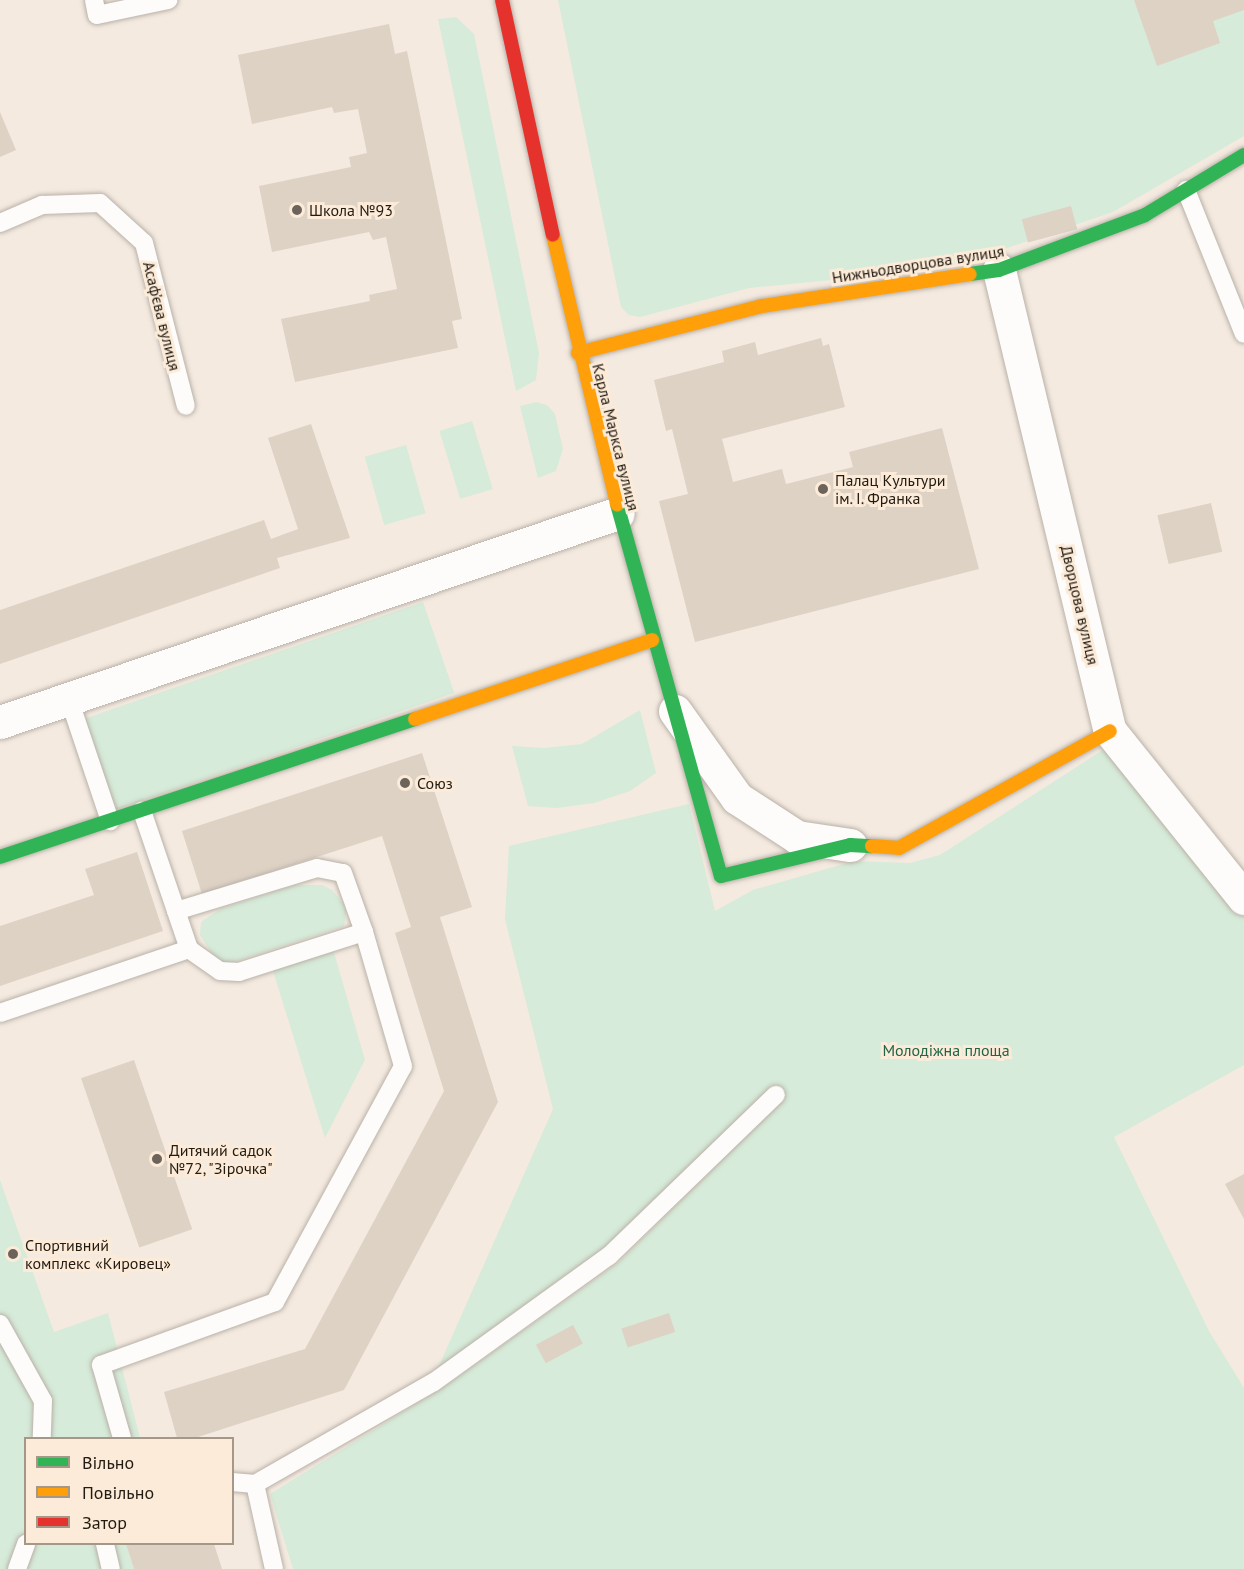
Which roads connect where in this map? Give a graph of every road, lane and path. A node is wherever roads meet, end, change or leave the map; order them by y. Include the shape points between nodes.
1 (94, 0) edge
2 (168, 0) edge
3 (502, 0) edge
4 (1244, 155) edge
5 (1186, 190) junction
6 (0, 223) edge
7 (999, 270) junction
8 (1244, 334) edge
9 (578, 353) junction
10 (186, 406) dead end
11 (618, 513) junction
12 (652, 640) junction
13 (69, 699) junction
14 (670, 703) junction
15 (0, 722) edge
16 (1110, 731) junction
17 (142, 810) junction
18 (110, 821) junction
19 (850, 845) junction
20 (0, 857) edge
21 (1244, 898) edge
22 (176, 911) junction
23 (364, 932) junction
24 (189, 949) junction
25 (0, 1013) edge
26 (776, 1095) dead end
27 (0, 1324) edge
28 (42, 1437) edge
29 (122, 1437) edge
30 (234, 1482) edge
31 (255, 1484) junction
32 (26, 1545) edge
33 (105, 1545) edge
34 (18, 1569) edge
35 (111, 1569) edge
36 (274, 1569) edge

1 - 2 lane via 97,15
3 - 9 street, Карла Маркса вулиця
4 - 5 street, Нижньодворцова вулиця
5 - 7 street, Нижньодворцова вулиця via 1145,215
5 - 8 lane
6 - 10 lane, Асаф’єва вулиця via 42,206 99,203 144,243
7 - 9 street, Нижньодворцова вулиця via 762,306
7 - 16 street, Дворцова вулиця
9 - 11 street, Карла Маркса вулиця
11 - 12 street, Карла Маркса вулиця
11 - 13 street
12 - 14 street, Карла Маркса вулиця
12 - 17 street
13 - 15 street
13 - 18 lane
14 - 19 street via 736,798 797,837
14 - 19 street, Карла Маркса вулиця via 721,876
16 - 19 street via 899,848
16 - 21 street, Дворцова вулиця
17 - 18 street
17 - 22 lane
18 - 20 street
22 - 23 lane via 316,868 343,873
22 - 24 lane
23 - 24 lane via 239,972 220,971
23 - 29 lane via 403,1066 275,1302 101,1365
24 - 25 lane
26 - 31 lane via 609,1256 434,1382
27 - 28 lane via 43,1401
30 - 31 lane
31 - 36 lane
32 - 34 lane
33 - 35 lane

